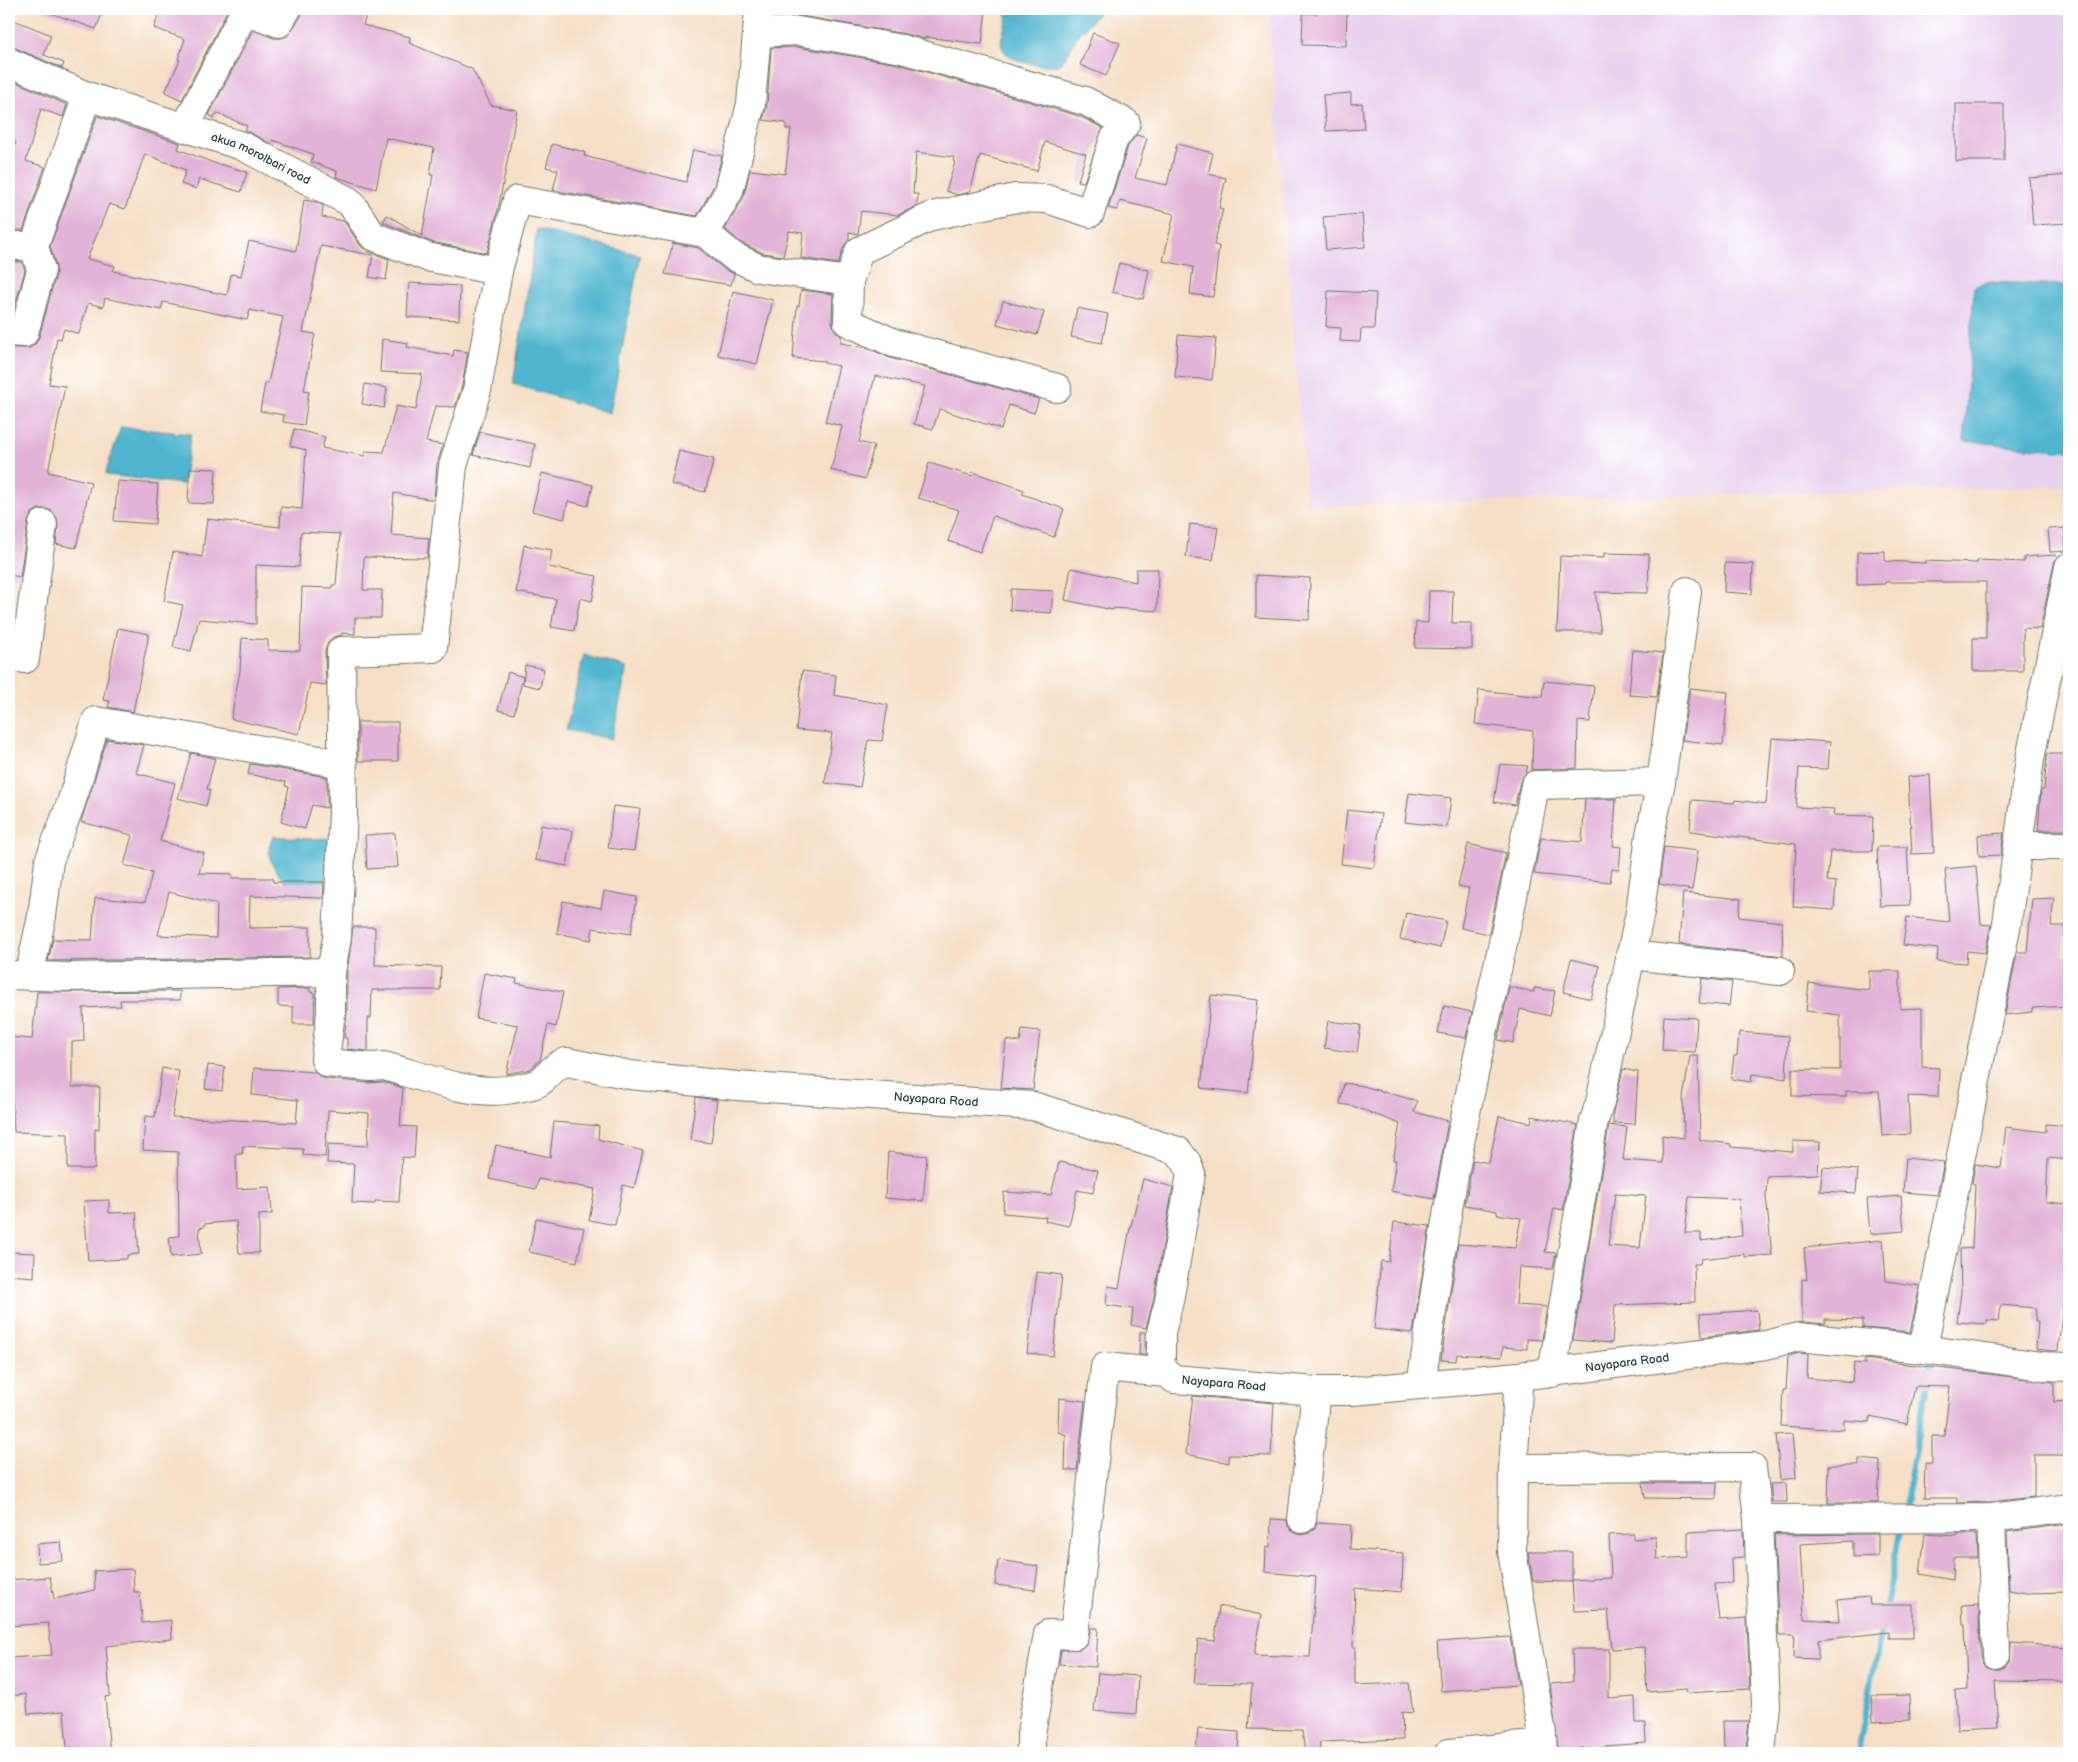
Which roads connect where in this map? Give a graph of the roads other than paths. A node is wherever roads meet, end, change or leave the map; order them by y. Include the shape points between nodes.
1 (287, 9) edge
2 (758, 21) edge
3 (9, 62) edge
4 (87, 96) junction
5 (185, 128) junction
6 (704, 233) junction
7 (21, 246) edge
8 (498, 271) junction
9 (849, 281) junction
10 (9, 332) edge
11 (1057, 388) dead end
12 (43, 524) dead end
13 (2069, 567) edge
14 (1687, 591) dead end
15 (9, 656) edge
16 (343, 764) junction
17 (1661, 782) junction
18 (2019, 846) junction
19 (2069, 846) edge
20 (1630, 955) junction
21 (1780, 971) dead end
22 (332, 972) junction
23 (19, 976) edge
24 (1923, 1350) junction
25 (2069, 1367) edge
26 (1166, 1373) junction
27 (1552, 1373) junction
28 (1519, 1376) junction
29 (1421, 1385) junction
30 (1316, 1391) junction
31 (1513, 1468) junction
32 (2069, 1508) edge
33 (1991, 1518) junction
34 (1302, 1519) dead end
35 (1758, 1519) junction
36 (1996, 1654) dead end
37 (1543, 1749) edge
38 (1031, 1753) edge
39 (1449, 1753) edge
40 (1761, 1753) edge

1 - 5 street via 278,23 246,10
2 - 6 street via 751,104 729,191
2 - 9 street via 902,49 1085,101 1126,123 1114,139 1090,213 1047,199 1026,197 932,216 859,251
3 - 4 street, akua morolbari road
4 - 5 street, akua morolbari road
4 - 7 street
5 - 8 street, akua morolbari road via 242,146 350,202 374,236 427,257
6 - 8 street via 517,200
6 - 9 street via 733,256 758,268
7 - 10 street via 41,270 24,333
8 - 16 street via 477,390 453,466 433,648 341,651
9 - 11 street via 848,322 894,343
12 - 15 street via 25,658
13 - 18 street via 2030,759
14 - 17 street
16 - 22 street via 337,938
16 - 23 street via 96,720 71,803 48,861 42,916
17 - 20 street
17 - 29 street via 1535,785 1523,855 1466,1109
18 - 19 street
18 - 24 street via 2007,923
20 - 21 street
20 - 27 street via 1594,1121
22 - 23 street
22 - 26 street, Nayapara Road via 325,1059 331,1064 384,1066 472,1089 504,1091 536,1084 558,1065 567,1062 630,1075 737,1086 1033,1106 1178,1151 1191,1174 1161,1332 1162,1365
24 - 25 street, Nayapara Road
24 - 27 street, Nayapara Road via 1798,1338
26 - 30 street, Nayapara Road via 1174,1379 1195,1382
26 - 38 street via 1105,1367 1074,1635 1048,1634 1031,1734
27 - 28 street, Nayapara Road
28 - 29 street, Nayapara Road
28 - 31 street
29 - 30 street, Nayapara Road
30 - 34 street
31 - 35 street via 1752,1467
31 - 37 street via 1512,1551
32 - 33 street
33 - 35 street
33 - 36 street
35 - 40 street via 1766,1705
37 - 39 street

